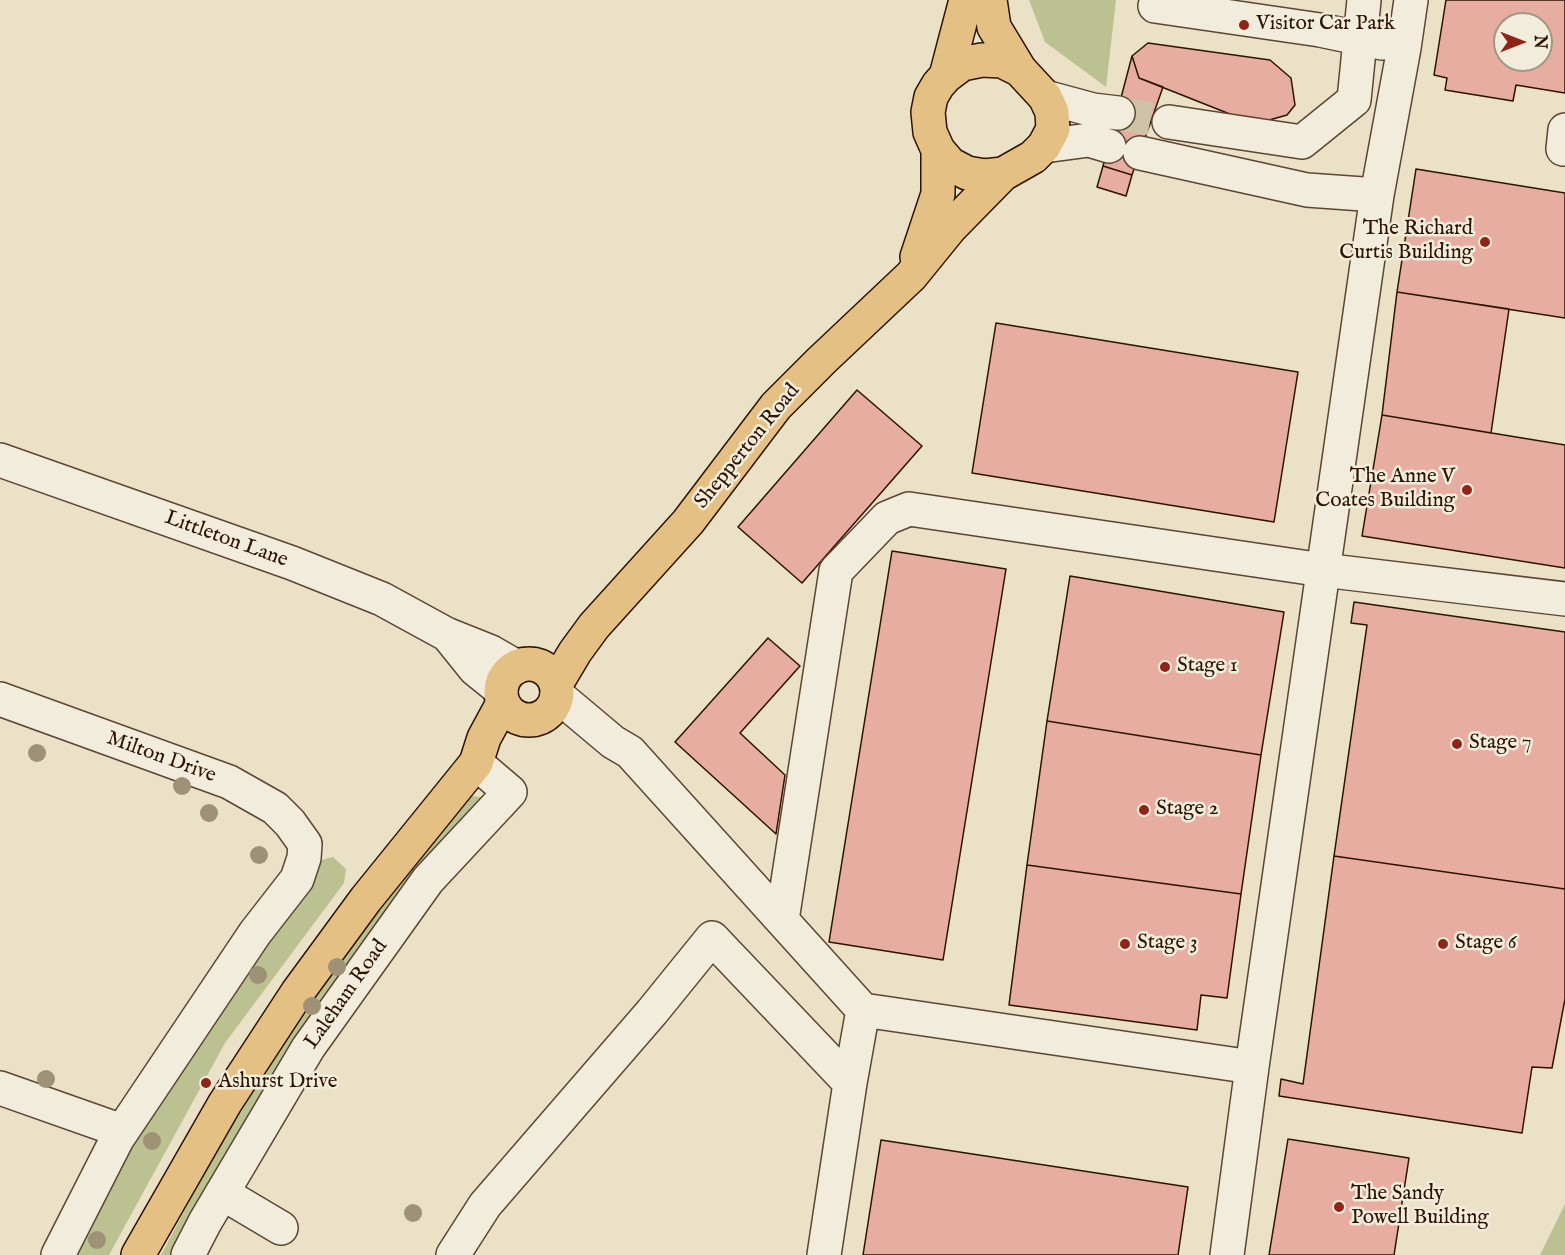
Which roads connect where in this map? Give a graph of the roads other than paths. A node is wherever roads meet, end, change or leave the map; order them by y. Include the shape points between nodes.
1 (966, 0) edge
2 (990, 0) edge
3 (1364, 0) edge
4 (1411, 0) edge
5 (1155, 6) dead end
6 (1360, 39) junction
7 (1404, 48) junction
8 (1020, 70) junction
9 (946, 76) junction
10 (1046, 97) junction
11 (1118, 113) tunnel mouth
12 (1565, 130) edge
13 (1044, 146) junction
14 (1109, 146) tunnel mouth
15 (1565, 149) edge
16 (938, 150) junction
17 (1140, 153) tunnel mouth
18 (1004, 174) junction
19 (1377, 195) junction
20 (911, 276) junction
21 (0, 460) edge
22 (1323, 570) junction
23 (1565, 599) edge
24 (531, 693) junction
25 (0, 699) edge
26 (476, 763) junction
27 (782, 920) junction
28 (863, 1010) junction
29 (1252, 1067) junction
30 (849, 1083) junction
31 (0, 1088) edge
32 (122, 1131) junction
33 (222, 1193) junction
34 (281, 1228) dead end
35 (58, 1255) edge
36 (138, 1255) edge
37 (188, 1255) edge
38 (453, 1255) edge
39 (824, 1255) edge
40 (1227, 1255) edge

1 - 9 main road, Shepperton Road
2 - 8 main road, Shepperton Road via 994,27
3 - 6 street
4 - 7 street
5 - 6 street
6 - 7 street
6 - 19 street via 1354,100 1302,142 1160,121
7 - 19 street
8 - 9 main road, Shepperton Road via 1002,61 982,60 962,64
8 - 10 main road, Shepperton Road
9 - 16 main road, Shepperton Road via 931,97 928,112 930,132
10 - 11 street
10 - 13 main road, Shepperton Road via 1054,120
12 - 15 street
13 - 14 street via 1089,140
13 - 18 main road, Shepperton Road
16 - 18 main road, Shepperton Road via 950,164 967,173
16 - 20 main road, Shepperton Road via 938,194
17 - 19 street via 1307,190
18 - 20 main road, Shepperton Road via 950,228
19 - 22 street
20 - 24 main road, Shepperton Road via 776,406 688,522 594,626 568,642
21 - 24 street, Littleton Lane via 382,599 446,634 475,669
22 - 23 street
22 - 27 street via 909,509 887,518 836,571
22 - 29 street
24 - 26 main road, Laleham Road via 494,757
24 - 27 street, Littleton Lane via 630,752
25 - 32 street, Milton Drive via 229,782 275,808 305,844 297,879 255,933
26 - 33 street, Laleham Road via 510,792 428,880 308,1048
26 - 36 main road, Laleham Road via 366,899 297,993 225,1103
27 - 28 street, Littleton Lane
28 - 29 street
28 - 30 street
29 - 40 street
30 - 38 street via 712,938 485,1205
30 - 39 street
31 - 32 street
32 - 35 street
33 - 34 street
33 - 37 street, Laleham Road

